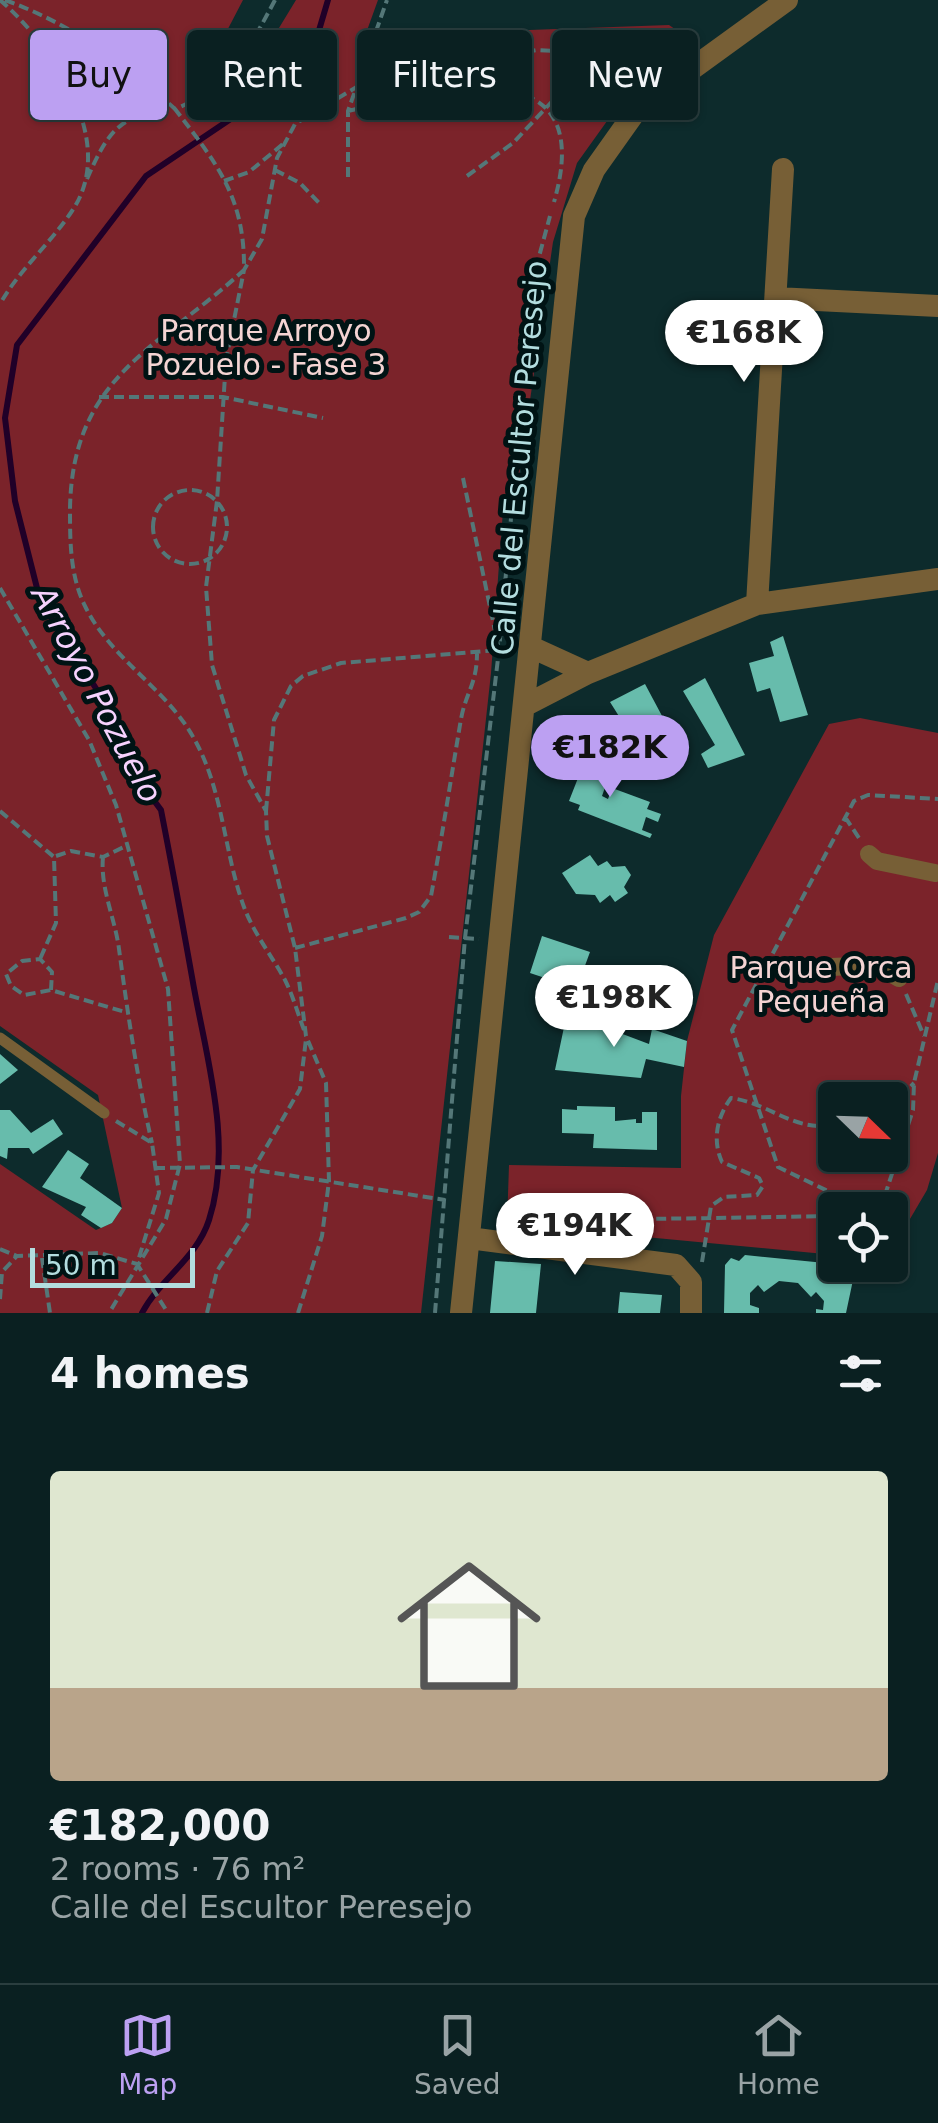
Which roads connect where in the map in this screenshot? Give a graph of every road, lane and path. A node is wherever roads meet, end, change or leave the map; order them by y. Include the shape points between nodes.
1 (2, 0) edge
2 (275, 0) edge
3 (387, 0) edge
4 (788, 0) edge
5 (552, 51) edge
6 (698, 61) edge
7 (355, 88) junction
8 (552, 103) edge
9 (548, 108) junction
10 (175, 109) junction
11 (348, 112) junction
12 (628, 120) edge
13 (286, 142) junction
14 (275, 170) junction
15 (784, 170) dead end
16 (467, 176) dead end
17 (348, 177) dead end
18 (87, 179) junction
19 (224, 181) junction
20 (322, 206) dead end
21 (244, 270) junction
22 (776, 298) junction
23 (0, 304) edge
24 (938, 306) edge
25 (99, 397) junction
26 (223, 397) junction
27 (323, 418) dead end
28 (463, 478) dead end
29 (218, 501) junction
30 (210, 558) junction
31 (938, 579) edge
32 (0, 588) edge
33 (758, 604) junction
34 (532, 647) junction
35 (499, 650) junction
36 (477, 653) junction
37 (588, 673) junction
38 (526, 705) junction
39 (938, 799) edge
40 (0, 811) edge
41 (266, 811) junction
42 (846, 817) junction
43 (126, 846) junction
44 (869, 854) joint
45 (54, 857) junction
46 (102, 857) junction
47 (935, 873) dead end
48 (449, 937) dead end
49 (465, 938) junction
50 (496, 940) junction
51 (295, 948) junction
52 (40, 959) junction
53 (831, 967) joint
54 (764, 970) junction
55 (3, 974) edge
56 (899, 978) joint
57 (938, 980) edge
58 (51, 990) junction
59 (125, 1012) junction
60 (306, 1036) junction
61 (924, 1036) junction
62 (0, 1038) edge
63 (914, 1082) junction
64 (908, 1088) edge
65 (754, 1102) junction
66 (104, 1113) joint
67 (818, 1126) edge
68 (152, 1143) junction
69 (180, 1164) junction
70 (155, 1168) junction
71 (253, 1170) junction
72 (329, 1181) junction
73 (829, 1192) edge
74 (886, 1192) edge
75 (445, 1200) junction
76 (818, 1216) edge
77 (710, 1218) junction
78 (563, 1235) dead end
79 (469, 1238) junction
80 (0, 1249) edge
81 (17, 1256) junction
82 (42, 1258) junction
83 (706, 1258) dead end
84 (137, 1264) junction
85 (1, 1272) edge
86 (0, 1299) edge
87 (50, 1313) edge
88 (109, 1313) edge
89 (168, 1313) edge
90 (207, 1313) edge
91 (298, 1313) edge
92 (434, 1313) edge
93 (462, 1313) edge
94 (691, 1313) edge

1 - 10 path via 86,38
1 - 18 path via 56,65 81,114
2 - 10 path via 229,75 206,97
3 - 7 path
4 - 6 street, Calle del Escultor Peresejo
5 - 7 path
7 - 11 path
7 - 13 path via 295,124
8 - 9 path
9 - 11 path via 483,87 452,86
9 - 16 path
9 - 35 path via 562,134 559,185 534,275
10 - 18 path via 124,120 104,140
10 - 19 path
11 - 17 path
12 - 34 street, Calle del Escultor Peresejo via 574,216
13 - 14 path
13 - 19 path via 249,172
14 - 20 path
14 - 21 path via 262,239
15 - 22 street
18 - 23 path via 73,210
19 - 21 path via 245,226
21 - 25 path via 122,369
21 - 26 path
22 - 24 street
22 - 33 street
25 - 26 path
25 - 60 path via 70,478 70,551 84,605 188,728 222,808 244,907 286,982
26 - 27 path
26 - 29 path
28 - 35 path
29 - 30 path
29 - 30 path via 227,531
29 - 30 path via 179,491 166,498 154,522 160,549 170,558
30 - 41 path via 212,665 246,774
31 - 33 street
32 - 43 path via 89,740
33 - 37 street
34 - 35 path
34 - 37 street
34 - 38 street, Calle del Escultor Peresejo
35 - 36 path
35 - 49 path
36 - 41 path via 341,663 303,676 274,720
36 - 51 path via 477,683 462,718 431,896 406,918
37 - 38 street
38 - 50 street, Calle del Escultor Peresejo
39 - 42 path via 868,795 854,801
40 - 45 path
41 - 51 path
42 - 44 path
42 - 54 path
43 - 46 path
43 - 69 path via 168,989
44 - 47 street
45 - 46 path via 72,851
45 - 52 path via 56,923
46 - 59 path
48 - 49 path
49 - 50 path
49 - 75 path
50 - 79 street, Calle del Escultor Peresejo
51 - 60 path
52 - 55 path
52 - 58 path via 52,972
53 - 54 path
53 - 56 street via 877,965
54 - 65 path via 732,1030
55 - 58 path via 24,994
56 - 61 path
57 - 61 path
58 - 59 path
59 - 68 path
60 - 71 path via 300,1089
60 - 72 path via 326,1083
61 - 63 path
62 - 66 lane
63 - 64 path
63 - 74 path via 913,1110
65 - 67 path via 794,1125
65 - 73 path via 778,1167
65 - 77 path via 731,1098 716,1147 722,1162 760,1178 763,1186 756,1195 718,1201
66 - 68 path
68 - 70 path
69 - 70 path
69 - 71 path
69 - 84 path via 166,1219
70 - 84 path via 159,1193
71 - 72 path
71 - 90 path via 248,1223 217,1271
72 - 75 path
72 - 91 path via 322,1236
75 - 92 path
76 - 77 path
77 - 78 path via 577,1220
77 - 83 path
79 - 93 street, Calle del Escultor Peresejo
79 - 94 street via 676,1265 691,1282
80 - 81 path
81 - 82 path
81 - 85 path
82 - 84 path via 100,1253
82 - 87 path
84 - 88 path
84 - 89 path
85 - 86 path

